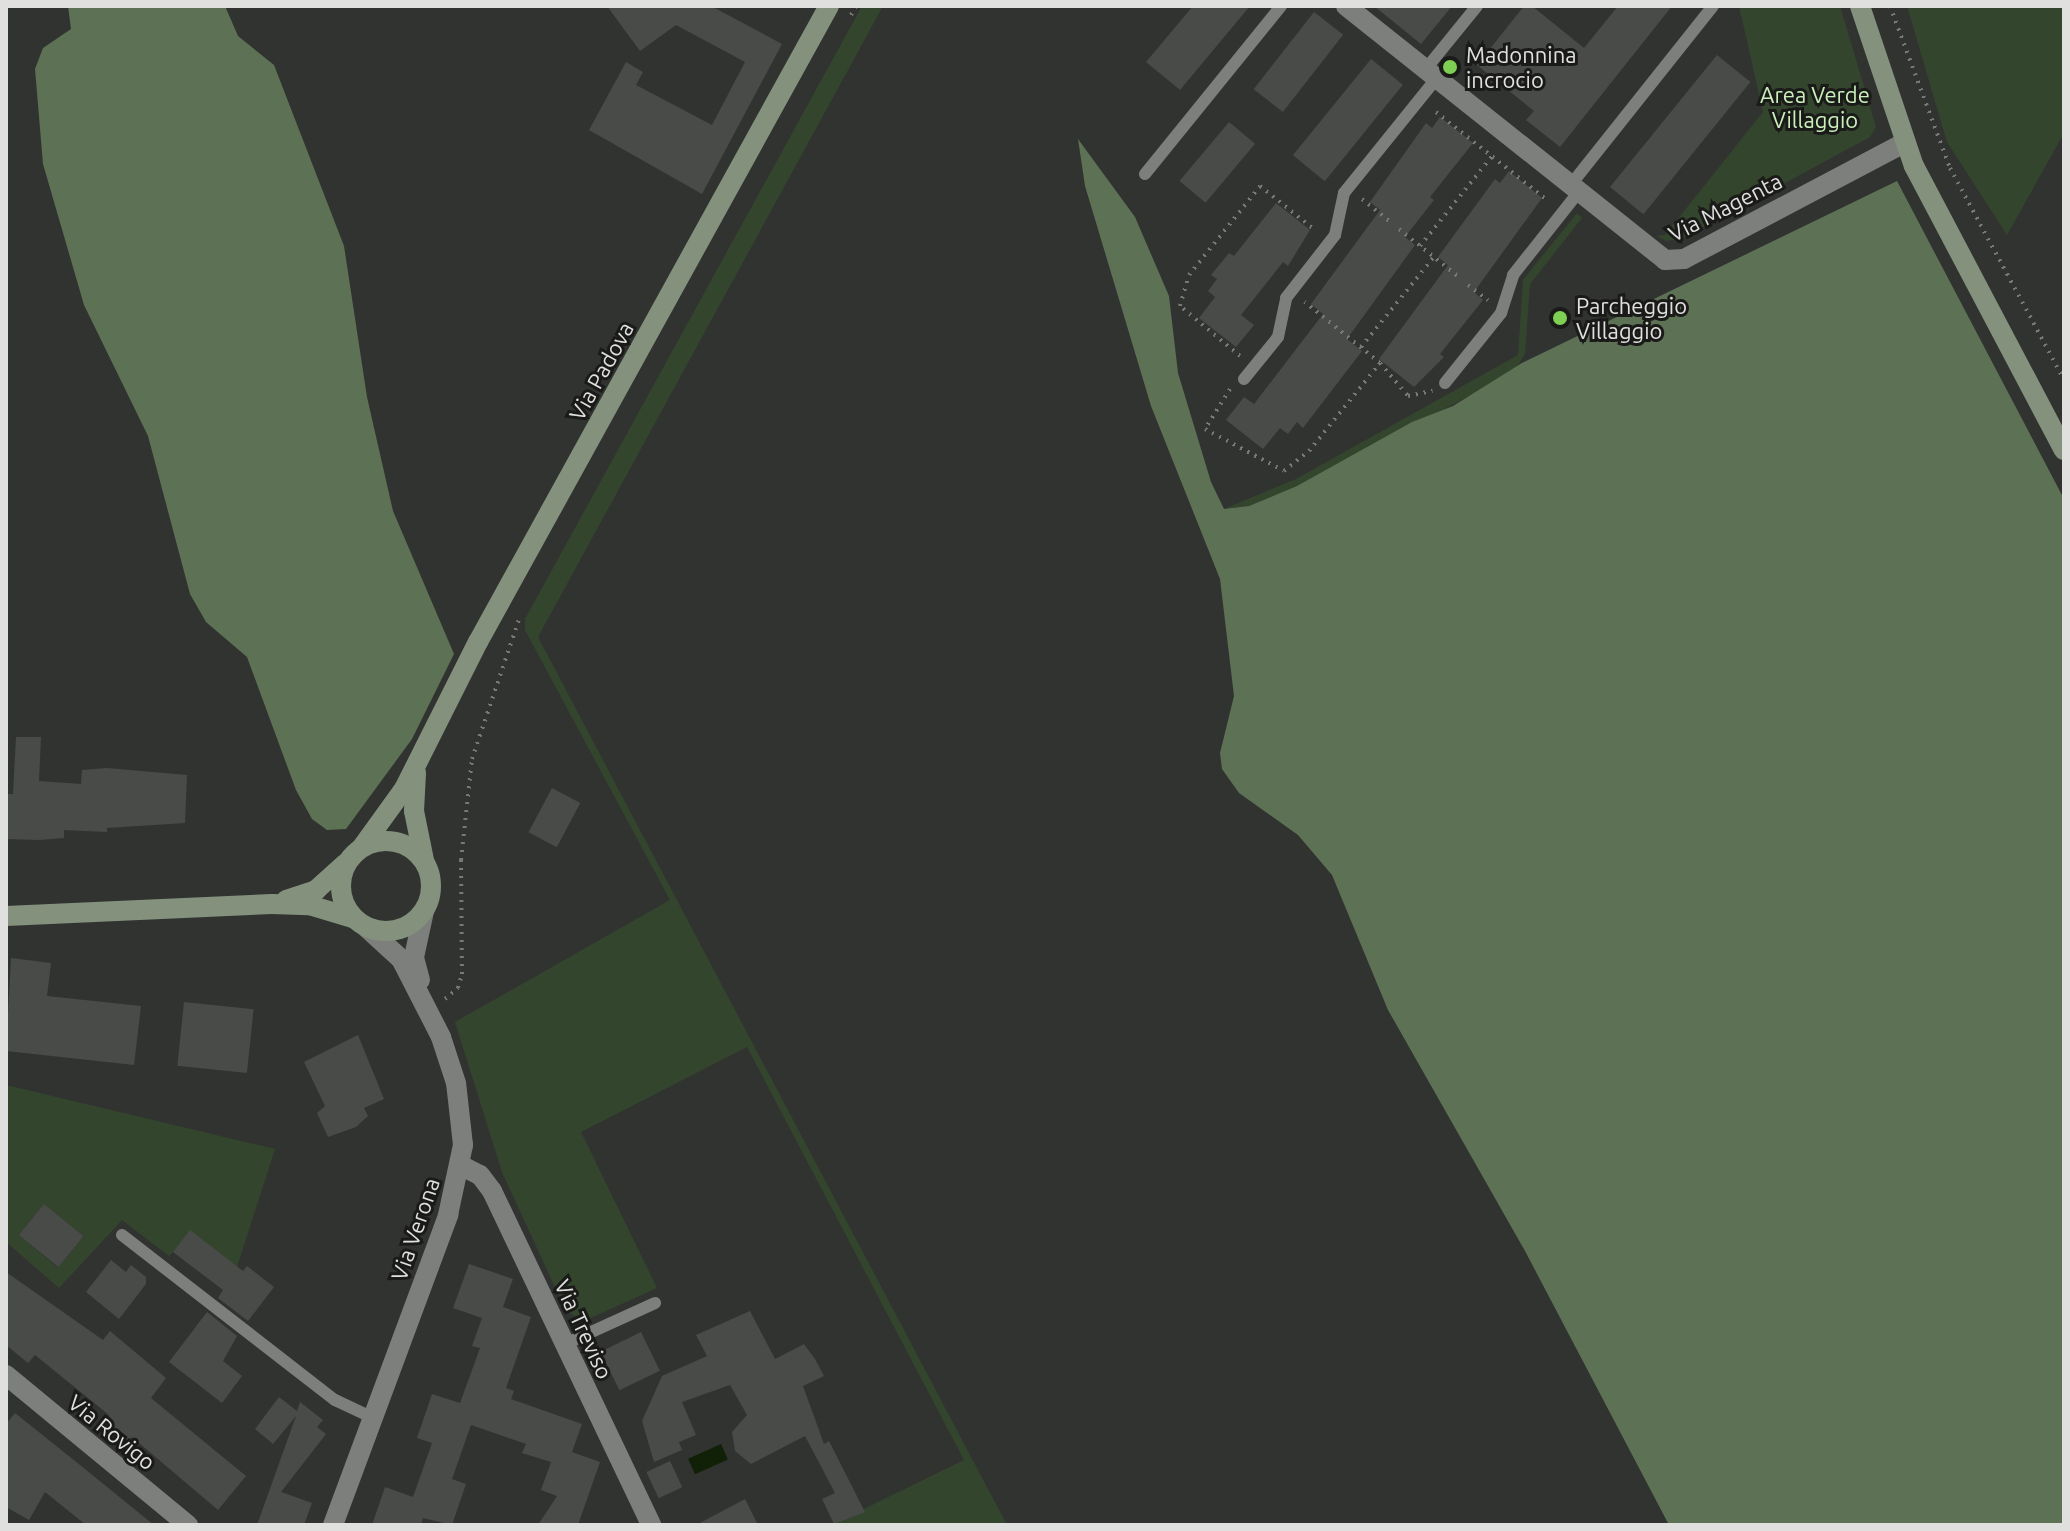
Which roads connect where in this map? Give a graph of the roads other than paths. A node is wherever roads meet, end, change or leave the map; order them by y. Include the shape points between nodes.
1 (829, 6) edge
2 (1281, 6) edge
3 (1346, 6) edge
4 (1477, 6) edge
5 (1713, 6) edge
6 (1860, 6) edge
7 (1430, 75) junction
8 (1904, 143) junction
9 (1145, 174) dead end
10 (1573, 190) junction
11 (1249, 374) road end
12 (1445, 383) road end
13 (2064, 450) edge
14 (417, 761) junction
15 (362, 847) junction
16 (346, 863) junction
17 (425, 863) junction
18 (272, 904) junction
19 (424, 911) junction
20 (6, 916) edge
21 (359, 922) junction
22 (426, 1007) junction
23 (460, 1165) junction
24 (122, 1235) dead end
25 (655, 1303) dead end
26 (565, 1344) junction
27 (6, 1375) edge
28 (373, 1418) junction
29 (188, 1525) edge
30 (333, 1525) edge
31 (651, 1525) edge

1 - 14 street, Via Padova
2 - 9 lane
3 - 7 street, Via Magenta
4 - 7 lane
5 - 10 lane
6 - 8 street
7 - 10 street, Via Magenta
7 - 11 lane via 1348,188 1330,242 1291,291 1278,337
8 - 10 street, Via Magenta via 1679,261 1655,257
8 - 13 street via 1955,251
10 - 12 lane via 1513,275 1501,313
14 - 15 street, Via Padova via 389,813
14 - 17 street, Via Padova via 414,811
15 - 16 street
15 - 17 street via 395,842
16 - 18 street via 316,890
16 - 21 street via 341,895
17 - 19 street via 431,887
18 - 20 street
18 - 21 street via 309,905
19 - 21 street via 396,931
19 - 22 street, Via Verona via 414,957
21 - 22 street, Via Verona via 401,959
22 - 23 street, Via Verona via 456,1083
23 - 26 street, Via Treviso via 488,1184
23 - 28 street, Via Verona via 448,1215
24 - 28 lane via 335,1400
25 - 26 lane
26 - 31 street, Via Treviso
27 - 29 street, Via Rovigo
28 - 30 street, Via Verona

